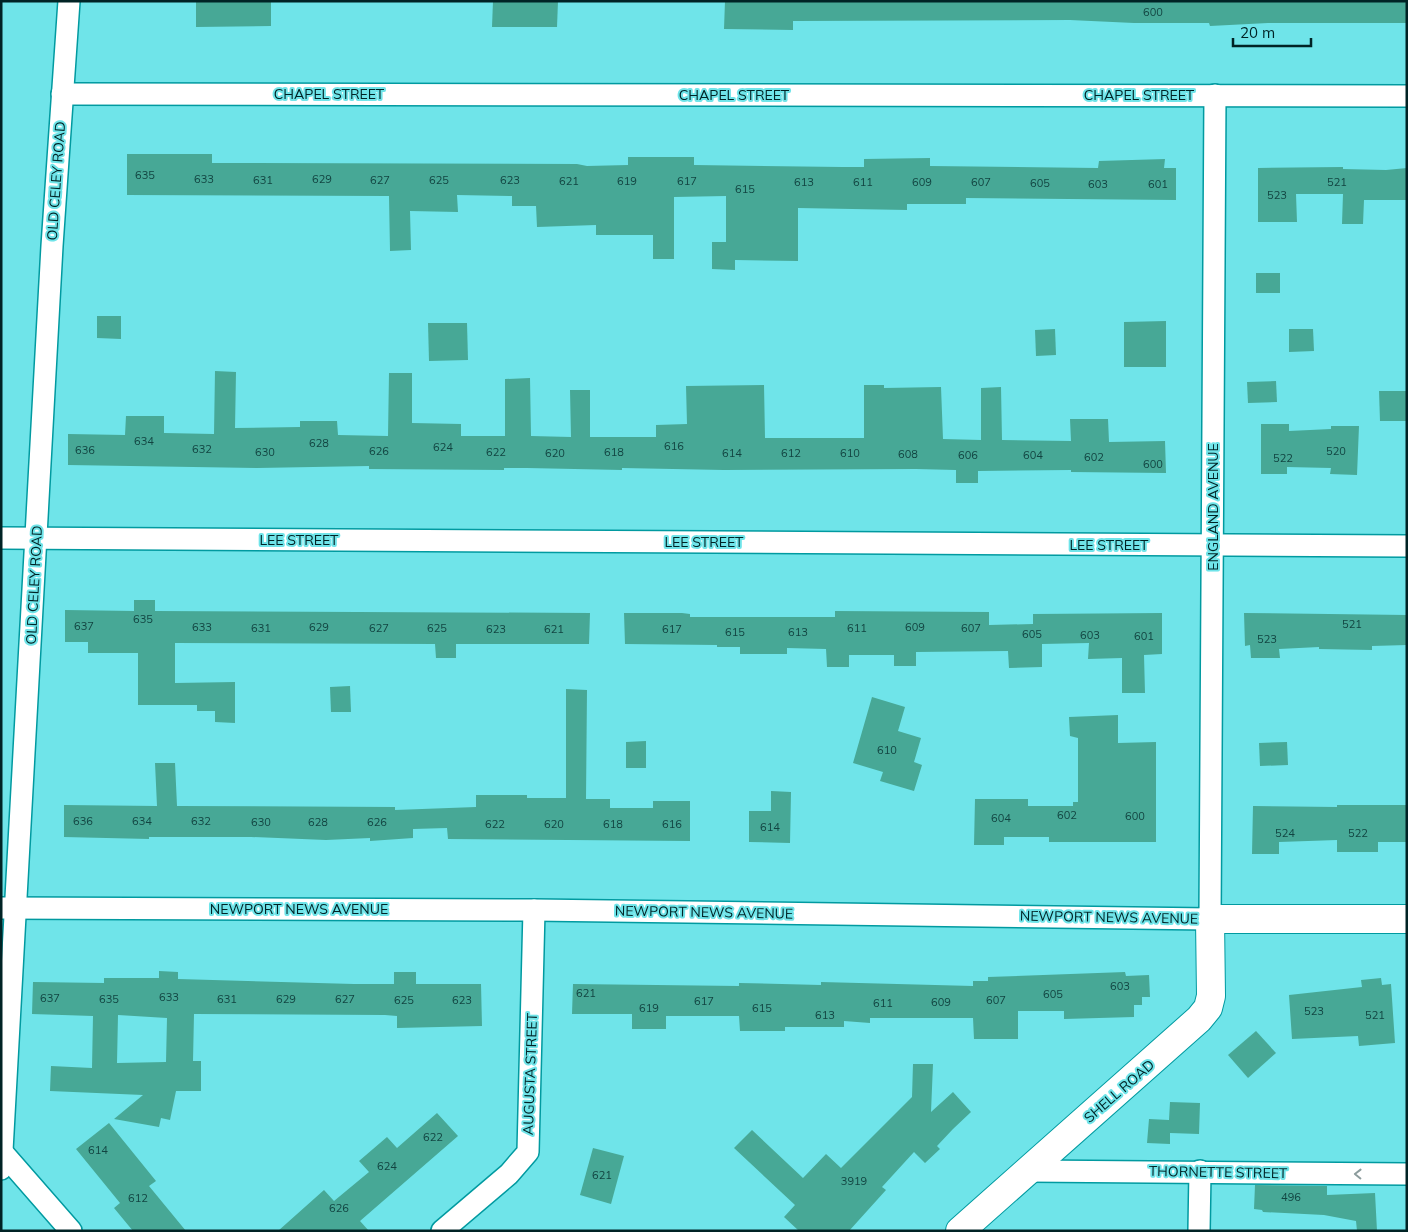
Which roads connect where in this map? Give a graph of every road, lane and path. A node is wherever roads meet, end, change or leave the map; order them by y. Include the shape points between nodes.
1 (69, 1) edge
2 (62, 94) junction
3 (1215, 95) junction
4 (1407, 96) edge
5 (1, 538) edge
6 (37, 539) junction
7 (1214, 545) junction
8 (1407, 546) edge
9 (8, 909) edge
10 (534, 910) junction
11 (1210, 918) junction
12 (1407, 919) edge
13 (2, 1161) edge
14 (1029, 1171) junction
15 (1200, 1171) junction
16 (1407, 1174) edge
17 (71, 1231) edge
18 (442, 1231) edge
19 (960, 1231) edge
20 (1199, 1231) edge

1 - 2 street, OLD CELEY ROAD
2 - 3 street, CHAPEL STREET
2 - 6 street, OLD CELEY ROAD
3 - 4 street, CHAPEL STREET
3 - 7 street, ENGLAND AVENUE
5 - 6 street, LEE STREET
6 - 7 street, LEE STREET
6 - 9 street, OLD CELEY ROAD
7 - 8 street, LEE STREET
7 - 11 street, ENGLAND AVENUE
9 - 10 street, NEWPORT NEWS AVENUE
9 - 13 street, OLD CELEY ROAD
10 - 11 street, NEWPORT NEWS AVENUE
10 - 18 street, AUGUSTA STREET via 528,1152 509,1174
11 - 12 street, NEWPORT NEWS AVENUE
11 - 14 street, SHELL ROAD via 1211,996 1208,1008 1185,1033
13 - 17 street
14 - 15 street, THORNETTE STREET
14 - 19 street, SHELL ROAD
16 -> 15 street, THORNETTE STREET
15 - 20 street

